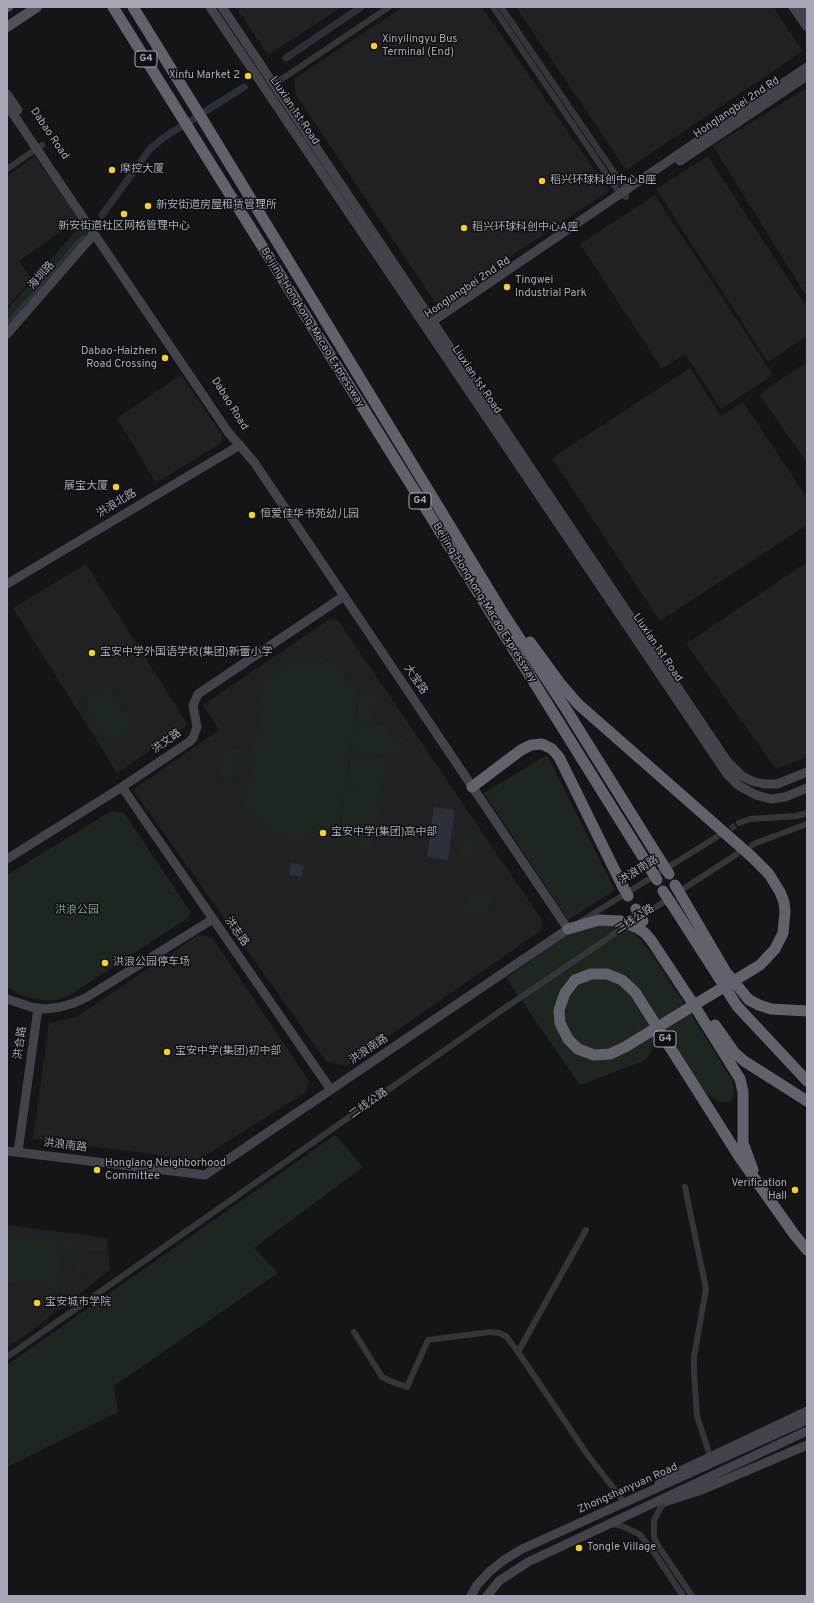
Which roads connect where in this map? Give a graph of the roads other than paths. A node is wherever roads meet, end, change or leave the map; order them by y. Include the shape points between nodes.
1 (37, 7) edge
2 (113, 7) edge
3 (133, 7) edge
4 (210, 7) edge
5 (222, 7) edge
6 (389, 7) edge
7 (493, 7) edge
8 (501, 7) edge
9 (793, 7) edge
10 (801, 7) edge
11 (807, 16) edge
12 (7, 27) edge
13 (807, 27) edge
14 (807, 74) edge
15 (274, 84) junction
16 (7, 94) edge
17 (7, 105) edge
18 (39, 147) junction
19 (7, 169) edge
20 (624, 194) junction
21 (94, 234) junction
22 (419, 302) junction
23 (452, 308) junction
24 (431, 325) junction
25 (7, 334) edge
26 (240, 445) junction
27 (481, 576) junction
28 (7, 584) edge
29 (344, 596) junction
30 (724, 763) junction
31 (807, 772) edge
32 (472, 787) junction
33 (122, 788) junction
34 (807, 788) edge
35 (807, 813) edge
36 (739, 823) tunnel mouth
37 (807, 824) edge
38 (715, 838) tunnel mouth
39 (756, 843) tunnel mouth
40 (734, 856) tunnel mouth
41 (7, 859) edge
42 (213, 919) junction
43 (640, 924) junction
44 (568, 929) junction
45 (7, 999) edge
46 (38, 1008) junction
47 (807, 1011) edge
48 (807, 1081) edge
49 (331, 1090) junction
50 (807, 1101) edge
51 (7, 1151) edge
52 (18, 1152) junction
53 (749, 1158) junction
54 (759, 1185) junction
55 (684, 1187) dead end
56 (586, 1230) dead end
57 (807, 1239) edge
58 (807, 1250) edge
59 (354, 1332) dead end
60 (518, 1352) junction
61 (7, 1357) edge
62 (807, 1411) edge
63 (807, 1420) edge
64 (807, 1431) edge
65 (807, 1445) edge
66 (710, 1456) junction
67 (640, 1496) junction
68 (668, 1501) junction
69 (625, 1503) junction
70 (644, 1508) junction
71 (610, 1524) junction
72 (471, 1596) edge
73 (487, 1596) edge
74 (683, 1596) edge
75 (692, 1596) edge

1 - 12 main road
2 - 48 highway, Beijing-Hongkong-Macao Expressway / G4, bridge via 737,1006
3 - 27 highway, Beijing-Hongkong-Macao Expressway / G4
4 - 24 main road, Liuxian 1st Road
5 - 15 main road, Liuxian 1st Road
6 - 15 street
7 - 20 street
8 - 20 street
9 - 13 main road
10 - 11 main road
14 - 20 main road, Honglangbei 2nd Rd
15 - 22 main road, Liuxian 1st Road
16 - 18 main road, Dabao Road
17 - 18 main road, Dabao Road
18 - 19 street
18 - 21 main road, Dabao Road
18 - 26 main road, Dabao Road via 233,429
20 - 23 main road, Honglangbei 2nd Rd
20 - 24 main road, Honglangbei 2nd Rd
21 - 25 main road, 海圳路
21 - 26 main road, Dabao Road via 228,432
22 - 23 main road via 426,309 436,312
22 - 24 main road, Liuxian 1st Road
23 - 24 main road, Honglangbei 2nd Rd
24 - 30 main road, Liuxian 1st Road
26 - 28 main road, 洪浪北路
26 - 29 main road, 大宝路
27 - 47 highway, Beijing-Hongkong-Macao Expressway / G4, bridge via 669,874 726,972 740,990 759,1005 785,1011
27 - 54 highway, Beijing-Hongkong-Macao Expressway / G4, bridge via 578,704 751,856 769,874 780,892 786,912 783,933 775,949 760,965 626,1047 610,1054 594,1055 578,1049 568,1039 560,1023 559,1010 565,993 575,980 587,975 603,974 618,978 632,988 639,997 740,1158
29 - 32 main road, 大宝路
29 - 33 main road, 洪文路 via 198,694 193,705 197,728 193,738
30 - 31 main road via 742,776 764,784 777,784
30 - 34 main road via 738,785 763,797 785,797
32 - 43 highway, bridge via 526,747 542,744 552,749 559,757 636,909
32 - 44 main road, 大宝路
33 - 41 main road, 洪文路
33 - 42 main road, 洪志路
35 - 36 street via 750,819
37 - 39 street
38 - 44 street, 洪浪南路
40 - 61 street, 二线公路 via 502,1010
42 - 46 main road via 87,997 60,1007
42 - 49 main road, 洪志路
43 - 44 highway, bridge via 599,920
43 - 50 highway via 734,1052 757,1070
43 - 53 highway via 740,1079 743,1092 743,1143
44 - 49 main road, 洪浪南路
45 - 46 main road
46 - 52 main road, 洪合路
49 - 52 main road, 洪浪南路 via 205,1175
51 - 52 main road, 洪浪南路
53 - 54 highway
53 - 57 highway
54 - 58 highway, Beijing-Hongkong-Macao Expressway / G4
55 - 66 street via 706,1289 694,1357 694,1374 697,1416
56 - 60 street
59 - 60 street via 382,1377 407,1387 428,1340 499,1332 509,1339
60 - 69 street via 587,1454
62 - 66 main road
63 - 67 main road, Zhongshanyuan Road
64 - 70 main road, Zhongshanyuan Road
65 - 68 main road via 699,1491
66 - 67 main road via 674,1474
67 - 69 main road, Zhongshanyuan Road
68 - 70 main road
68 - 75 street via 661,1506 654,1520 654,1537
69 - 72 main road, Zhongshanyuan Road via 508,1557 486,1574
70 - 71 main road, Zhongshanyuan Road
71 - 73 main road, Zhongshanyuan Road via 518,1568 499,1581
71 - 74 street via 622,1526 639,1534

